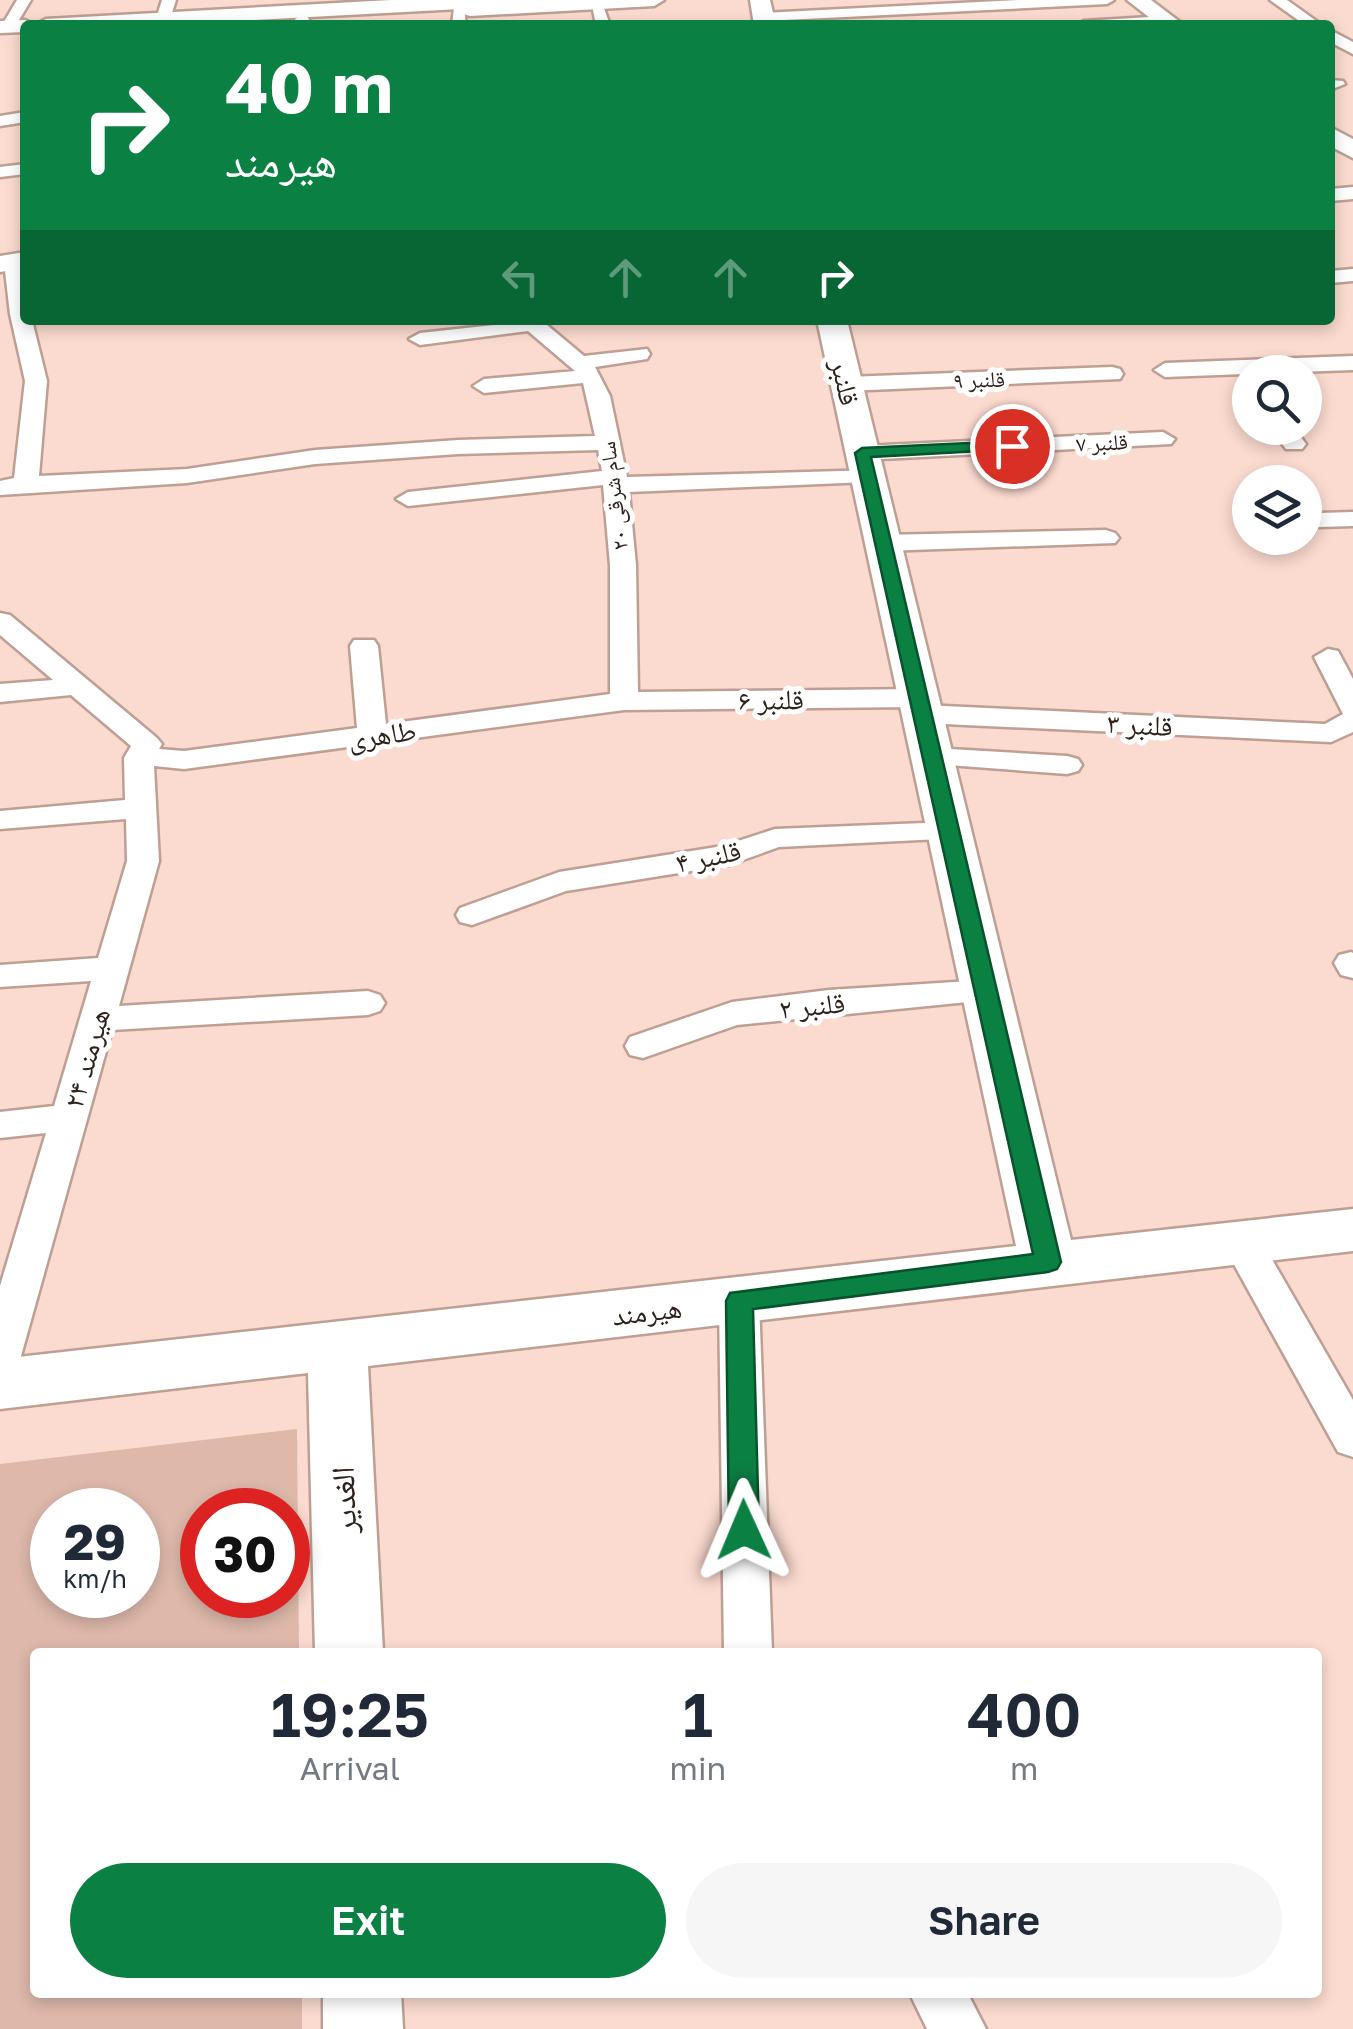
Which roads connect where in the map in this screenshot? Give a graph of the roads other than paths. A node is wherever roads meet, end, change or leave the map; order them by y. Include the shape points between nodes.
1 (24, 0) edge
2 (506, 0) edge
3 (654, 0) edge
4 (1107, 0) edge
5 (1136, 0) edge
6 (1276, 0) edge
7 (596, 3) junction
8 (166, 9) edge
9 (763, 14) edge
10 (459, 18) edge
11 (897, 18) edge
12 (84, 20) edge
13 (381, 20) edge
14 (601, 20) edge
15 (1166, 20) edge
16 (1307, 20) edge
17 (12, 30) edge
18 (13, 258) edge
19 (20, 314) edge
20 (23, 325) edge
21 (833, 325) edge
22 (537, 328) edge
23 (420, 339) dead end
24 (467, 350) dead end
25 (639, 354) dead end
26 (1353, 363) edge
27 (1322, 367) edge
28 (584, 369) junction
29 (1165, 370) dead end
30 (1112, 374) dead end
31 (1232, 375) edge
32 (847, 384) junction
33 (484, 386) dead end
34 (1162, 439) dead end
35 (609, 444) junction
36 (865, 464) junction
37 (615, 481) junction
38 (26, 484) junction
39 (0, 488) edge
40 (408, 499) dead end
41 (1353, 519) edge
42 (1322, 520) edge
43 (1106, 538) dead end
44 (883, 543) junction
45 (0, 621) edge
46 (364, 646) dead end
47 (1328, 658) dead end
48 (78, 686) junction
49 (0, 693) edge
50 (624, 701) junction
51 (921, 706) junction
52 (1353, 708) edge
53 (1353, 720) edge
54 (372, 735) junction
55 (141, 756) junction
56 (933, 758) junction
57 (1067, 765) dead end
58 (141, 808) junction
59 (0, 820) edge
60 (950, 831) junction
61 (472, 916) dead end
62 (111, 968) junction
63 (0, 976) edge
64 (986, 990) junction
65 (368, 1003) dead end
66 (97, 1019) junction
67 (643, 1046) dead end
68 (69, 1117) junction
69 (0, 1125) edge
70 (1353, 1230) edge
71 (1241, 1242) junction
72 (1048, 1262) junction
73 (739, 1301) junction
74 (337, 1347) junction
75 (0, 1356) edge
76 (0, 1384) edge
77 (1353, 1438) edge
78 (349, 1648) edge
79 (748, 1648) edge
80 (362, 1998) edge
81 (940, 1998) edge
82 (363, 2029) edge
83 (958, 2029) edge

1 - 17 street
2 - 8 main road
3 - 7 main road
4 - 11 street
5 - 15 main road
6 - 16 street
7 - 10 main road
7 - 14 street
8 - 12 main road
9 - 11 street
10 - 13 main road
18 - 19 street
20 - 38 street via 36,382
21 - 32 main road, قلنبر
22 - 23 street
22 - 24 street
22 - 28 street
25 - 28 street
26 - 27 street
28 - 33 street
28 - 35 street, سام شرقی ۲۰ via 595,385
29 - 31 street
30 - 32 street, قلنبر ۹
32 - 36 main road, قلنبر
34 - 36 street, قلنبر ۷
35 - 37 street, سام شرقی ۲۰
35 - 38 street via 440,448 187,476
36 - 37 street, قلنبر ۷
36 - 44 main road, قلنبر
37 - 40 street, قلنبر ۷ via 539,481 500,492
37 - 50 street, سام شرقی ۲۰
38 - 39 street
41 - 42 street
43 - 44 street
44 - 51 main road, قلنبر
45 - 48 street
46 - 54 street
47 - 52 street
48 - 49 street
48 - 55 street via 147,744
50 - 51 street, قلنبر ۶
50 - 54 street, طاهری
51 - 53 street, قلنبر ۳ via 1331,733
51 - 56 main road, قلنبر
54 - 55 street, طاهری via 184,760
55 - 58 street, هیرمند ۲۴
56 - 57 street
56 - 60 main road, قلنبر
58 - 59 street
58 - 62 street, هیرمند ۲۴ via 142,860
60 - 61 street, قلنبر ۴ via 775,838 729,855 559,882
60 - 64 main road, قلنبر
62 - 63 street
62 - 66 street, هیرمند ۲۴
64 - 67 street, قلنبر ۲ via 732,1014
64 - 72 main road, قلنبر
65 - 66 street
66 - 68 street, هیرمند ۲۴
68 - 69 street
68 - 75 street, هیرمند ۲۴
70 - 71 main road, هیرمند
71 - 72 main road, هیرمند
71 - 77 street
72 - 73 main road, هیرمند
73 - 74 main road, هیرمند
73 - 79 street
74 - 76 main road, هیرمند
74 - 78 main road, الغدیر
80 - 82 main road
81 - 83 street

